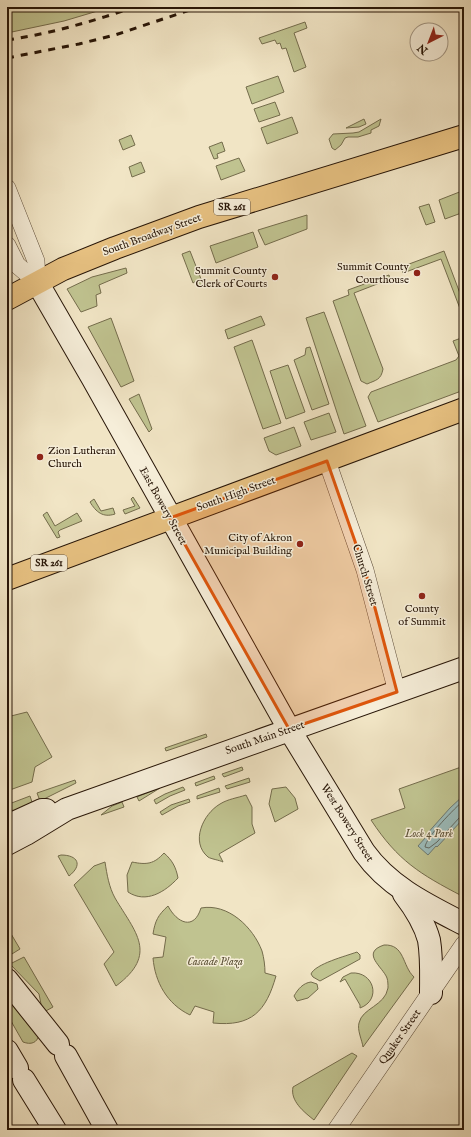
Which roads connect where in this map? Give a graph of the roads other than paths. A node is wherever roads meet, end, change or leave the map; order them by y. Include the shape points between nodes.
1 (464, 136) edge
2 (7, 188) edge
3 (7, 245) edge
4 (37, 282) junction
5 (7, 299) edge
6 (464, 409) edge
7 (327, 461) junction
8 (170, 518) junction
9 (7, 579) edge
10 (464, 668) edge
11 (397, 692) junction
12 (289, 730) junction
13 (67, 809) junction
14 (7, 826) edge
15 (7, 844) edge
16 (402, 889) junction
17 (464, 924) edge
18 (464, 944) edge
19 (7, 980) edge
20 (431, 993) junction
21 (20, 1074) edge
22 (41, 1130) edge
23 (55, 1130) edge
24 (107, 1130) edge
25 (336, 1130) edge

1 - 4 main road, South Broadway Street / SR 261 via 199,218 102,253
2 - 4 street, East Bowery Street via 36,262
3 - 4 street, East Bowery Street via 17,265
4 - 5 main road, South Broadway Street / SR 261
4 - 8 street, East Bowery Street
6 - 7 main road, South High Street / SR 261
7 - 8 main road, South High Street / SR 261
7 - 11 street, Church Street via 365,570
8 - 9 main road, South High Street / SR 261
8 - 12 street, East Bowery Street
10 - 11 street, South Main Street
11 - 12 street, South Main Street
12 - 13 street, South Main Street
12 - 16 street, West Bowery Street via 371,861 389,880
13 - 14 street, South Main Street via 42,810
13 - 15 street, South Main Street
16 - 17 street, West Bowery Street via 426,905
16 - 20 street via 416,910 428,939 432,965
18 - 20 street, Quaker Street
19 - 24 street via 62,1050
20 - 25 street, Quaker Street
21 - 22 street
21 - 23 street

